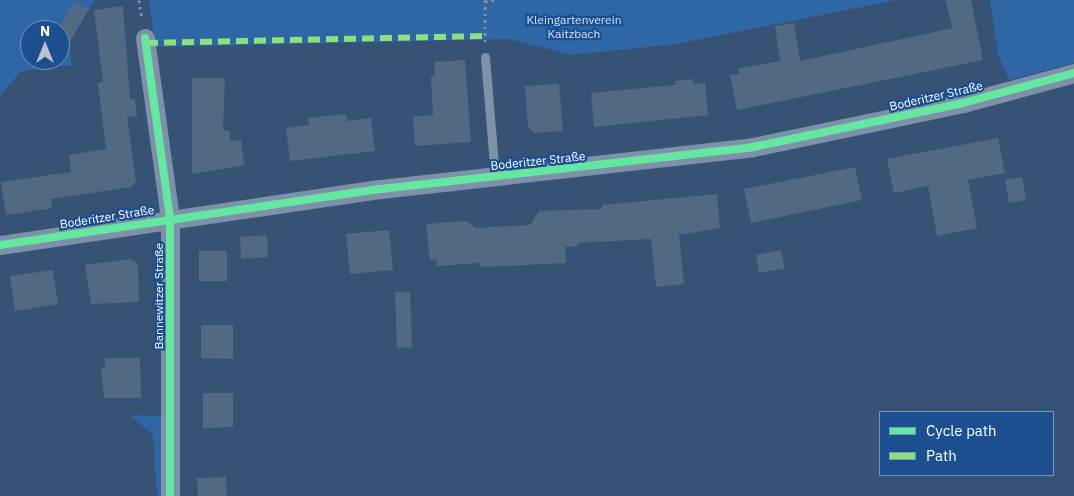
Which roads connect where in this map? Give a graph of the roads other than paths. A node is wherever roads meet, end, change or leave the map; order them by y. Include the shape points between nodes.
1 (145, 38) dead end
2 (485, 57) road end
3 (1074, 73) edge
4 (495, 177) junction
5 (170, 219) junction
6 (0, 245) edge
7 (170, 496) edge

1 - 5 street, Bannewitzer Straße
2 - 4 lane
3 - 4 street, Boderitzer Straße via 963,103 753,147
4 - 5 street, Boderitzer Straße via 333,195
5 - 6 street, Boderitzer Straße
5 - 7 street, Bannewitzer Straße

